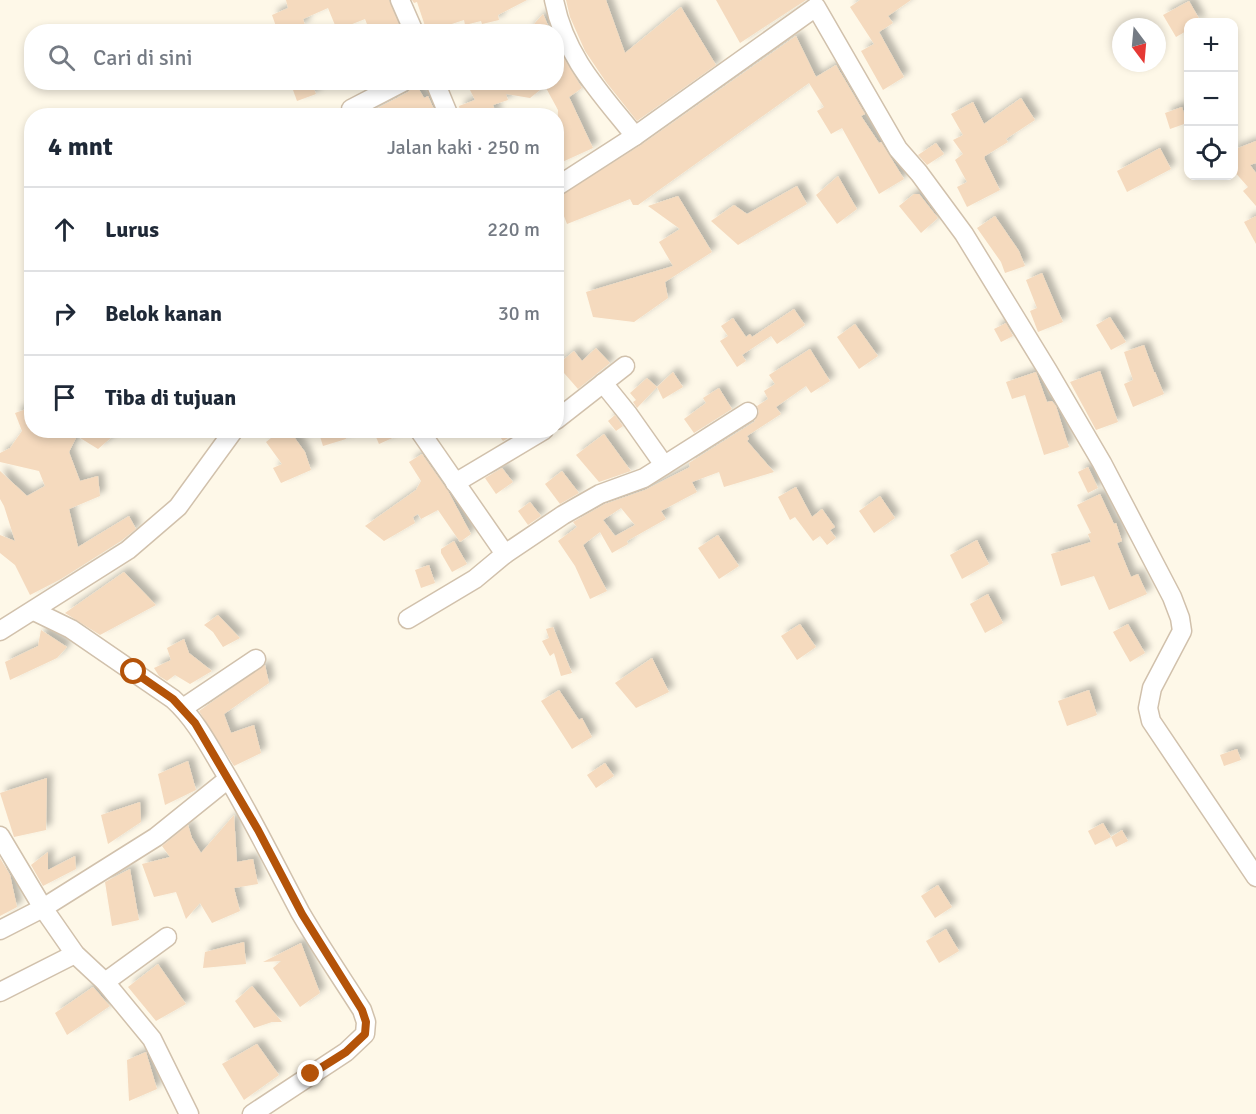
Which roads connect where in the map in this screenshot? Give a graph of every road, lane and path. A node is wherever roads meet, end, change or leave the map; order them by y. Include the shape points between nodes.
1 (400, 0) edge
2 (554, 0) edge
3 (821, 4) edge
4 (410, 24) edge
5 (559, 24) edge
6 (564, 35) edge
7 (388, 90) edge
8 (438, 90) edge
9 (353, 108) edge
10 (446, 108) edge
11 (635, 136) junction
12 (564, 182) edge
13 (625, 366) dead end
14 (603, 383) junction
15 (748, 412) dead end
16 (564, 414) edge
17 (228, 438) edge
18 (424, 438) edge
19 (531, 438) edge
20 (664, 465) junction
21 (455, 483) junction
22 (505, 554) junction
23 (34, 611) junction
24 (408, 619) dead end
25 (0, 631) edge
26 (256, 659) dead end
27 (183, 708) junction
28 (228, 778) junction
29 (0, 836) edge
30 (1256, 877) edge
31 (43, 908) junction
32 (0, 930) edge
33 (167, 937) dead end
34 (75, 954) junction
35 (105, 982) junction
36 (0, 992) edge
37 (189, 1114) edge
38 (252, 1114) edge

1 - 4 street
2 - 5 street
3 - 11 street
3 - 30 street via 898,149 964,234 1048,371 1102,463 1172,597 1182,631 1152,688 1148,708 1151,721
6 - 11 street via 576,61
7 - 9 street
8 - 10 street
11 - 12 street
13 - 14 street
14 - 16 street
14 - 20 street
15 - 20 street
17 - 23 street via 178,507 128,550
18 - 21 street
19 - 21 street
20 - 22 street via 644,478 600,494
21 - 22 street
22 - 24 street via 475,579
23 - 25 street
23 - 27 street via 71,629
26 - 27 street
27 - 28 street
28 - 31 street via 156,837
28 - 38 street via 366,1022 365,1034 346,1052
29 - 31 street
31 - 32 street
31 - 34 street
33 - 35 street
34 - 35 street
34 - 36 street
35 - 37 street via 152,1039

